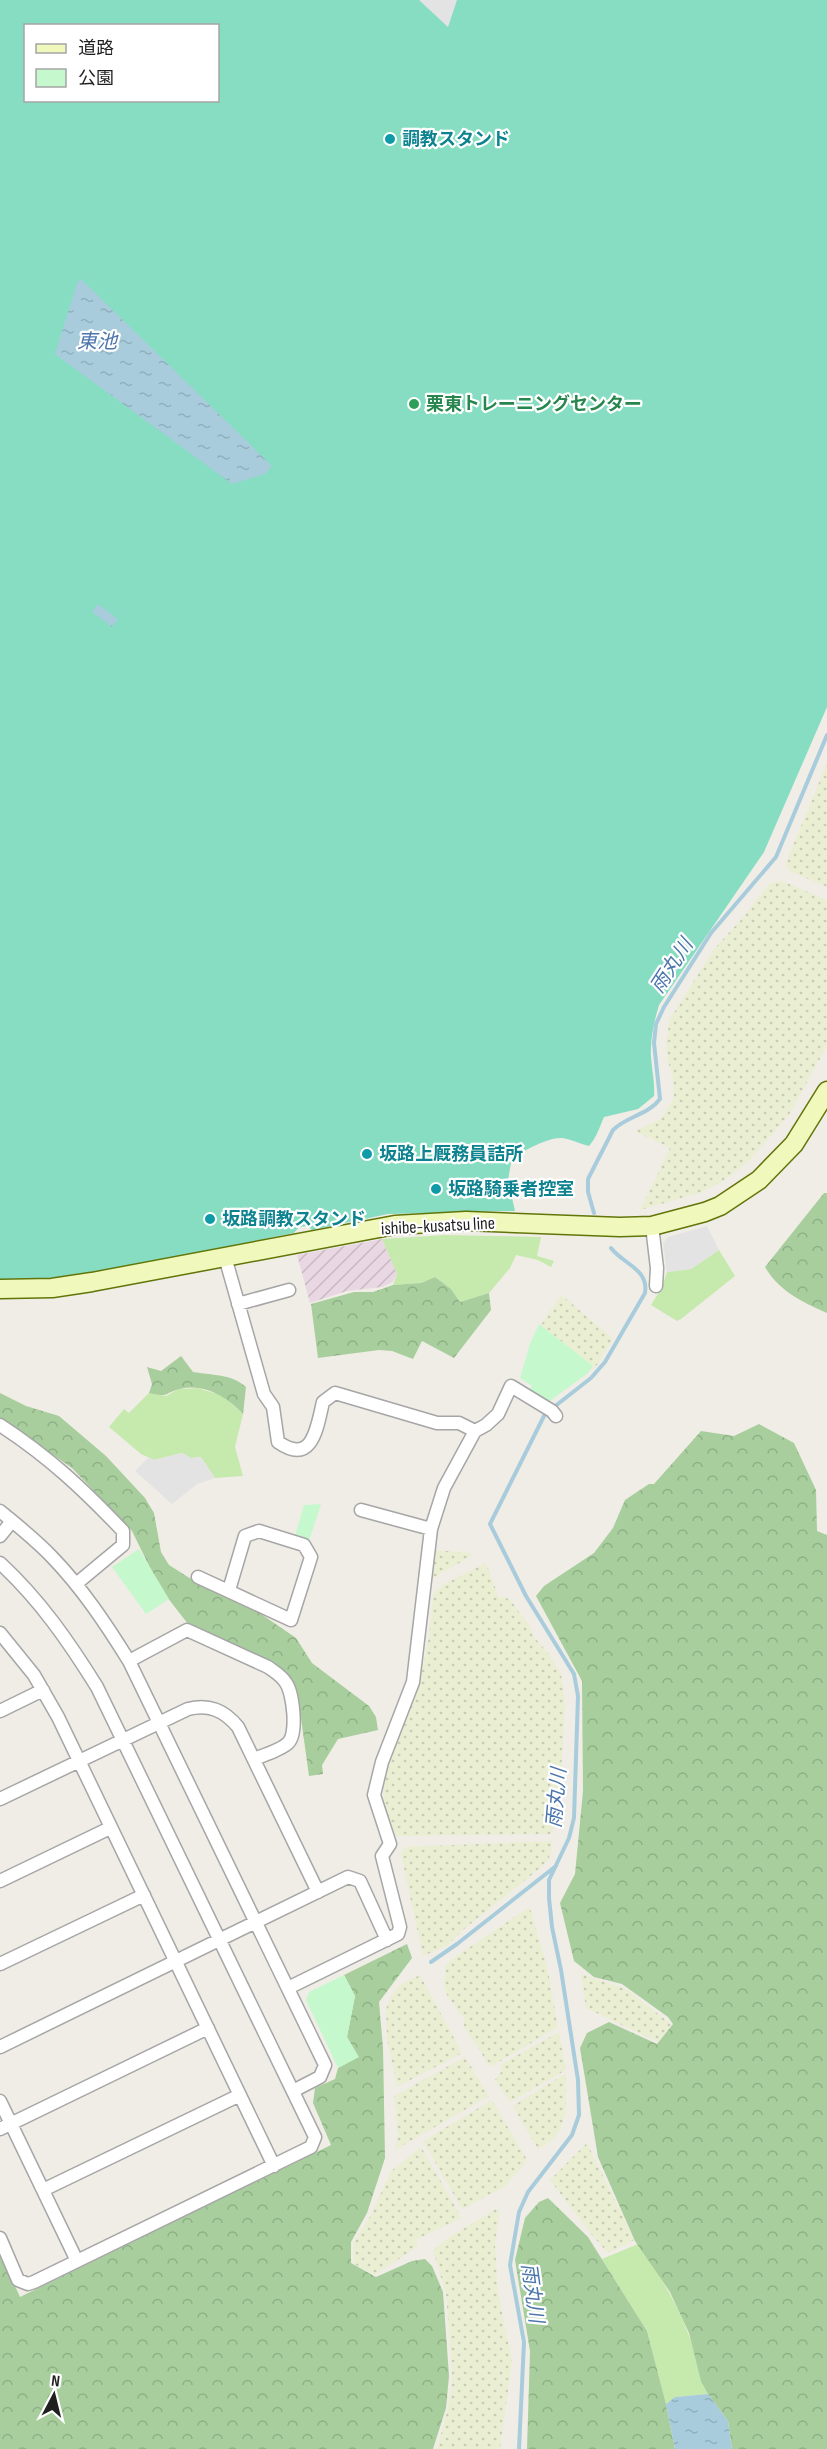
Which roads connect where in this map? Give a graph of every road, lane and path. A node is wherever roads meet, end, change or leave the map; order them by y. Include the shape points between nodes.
1 (827, 1092) edge
2 (652, 1226) junction
3 (225, 1257) junction
4 (656, 1286) dead end
5 (0, 1289) edge
6 (289, 1290) dead end
7 (238, 1304) junction
8 (552, 1412) dead end
9 (0, 1425) edge
10 (475, 1431) junction
11 (361, 1510) dead end
12 (0, 1511) edge
13 (12, 1521) junction
14 (431, 1529) junction
15 (0, 1536) edge
16 (0, 1563) edge
17 (198, 1577) dead end
18 (76, 1584) junction
19 (229, 1590) junction
20 (0, 1634) edge
21 (129, 1661) junction
22 (43, 1690) junction
23 (0, 1711) edge
24 (159, 1723) junction
25 (123, 1740) junction
26 (254, 1760) junction
27 (78, 1762) junction
28 (0, 1799) edge
29 (111, 1828) junction
30 (0, 1881) edge
31 (318, 1892) junction
32 (144, 1895) junction
33 (255, 1923) junction
34 (220, 1940) junction
35 (387, 1940) junction
36 (176, 1961) junction
37 (0, 1964) edge
38 (288, 1988) junction
39 (208, 2028) junction
40 (0, 2047) edge
41 (293, 2091) junction
42 (240, 2095) junction
43 (0, 2101) edge
44 (5, 2126) edge
45 (274, 2166) junction
46 (43, 2190) junction
47 (0, 2238) edge
48 (77, 2260) junction

1 - 2 main road, ishibe-kusatsu line via 794,1144 759,1180 720,1206
2 - 3 main road, ishibe-kusatsu line via 466,1221 395,1225
2 - 4 street
3 - 5 main road, ishibe-kusatsu line via 52,1288
3 - 7 street
6 - 7 street
7 - 10 street via 264,1394 273,1407 278,1442 290,1450 302,1449 314,1440 323,1402 335,1394 437,1423 459,1423
8 - 10 street via 511,1386 498,1414
9 - 18 street via 60,1468 123,1531 123,1545
10 - 14 street via 444,1488
11 - 14 street
12 - 13 street
13 - 15 street
13 - 18 street via 52,1556
14 - 35 street via 413,1682 382,1762 374,1795 390,1844 382,1856 400,1927 398,1934
16 - 25 street via 64,1634 98,1687
17 - 19 street
18 - 21 street
19 - 19 street via 291,1620 311,1557 304,1545 259,1531 245,1536
20 - 22 street
21 - 24 street
21 - 26 street via 187,1630 280,1676 291,1697 294,1732 288,1743
22 - 23 street
22 - 27 street
24 - 25 street
24 - 26 street via 199,1706 220,1711 238,1727
24 - 33 street
25 - 27 street
25 - 34 street
26 - 31 street
27 - 28 street
27 - 29 street
29 - 30 street
29 - 32 street
31 - 33 street
31 - 35 street via 348,1877 360,1881
32 - 36 street
32 - 37 street
33 - 34 street
33 - 38 street
34 - 36 street
34 - 41 street
35 - 38 street
36 - 39 street
36 - 40 street
38 - 41 street via 324,2065 320,2078
39 - 42 street
39 - 44 street
41 - 45 street via 315,2137 311,2148
42 - 45 street
42 - 46 street
43 - 44 street
44 - 46 street
45 - 48 street
46 - 48 street
47 - 48 street via 18,2280 28,2284

